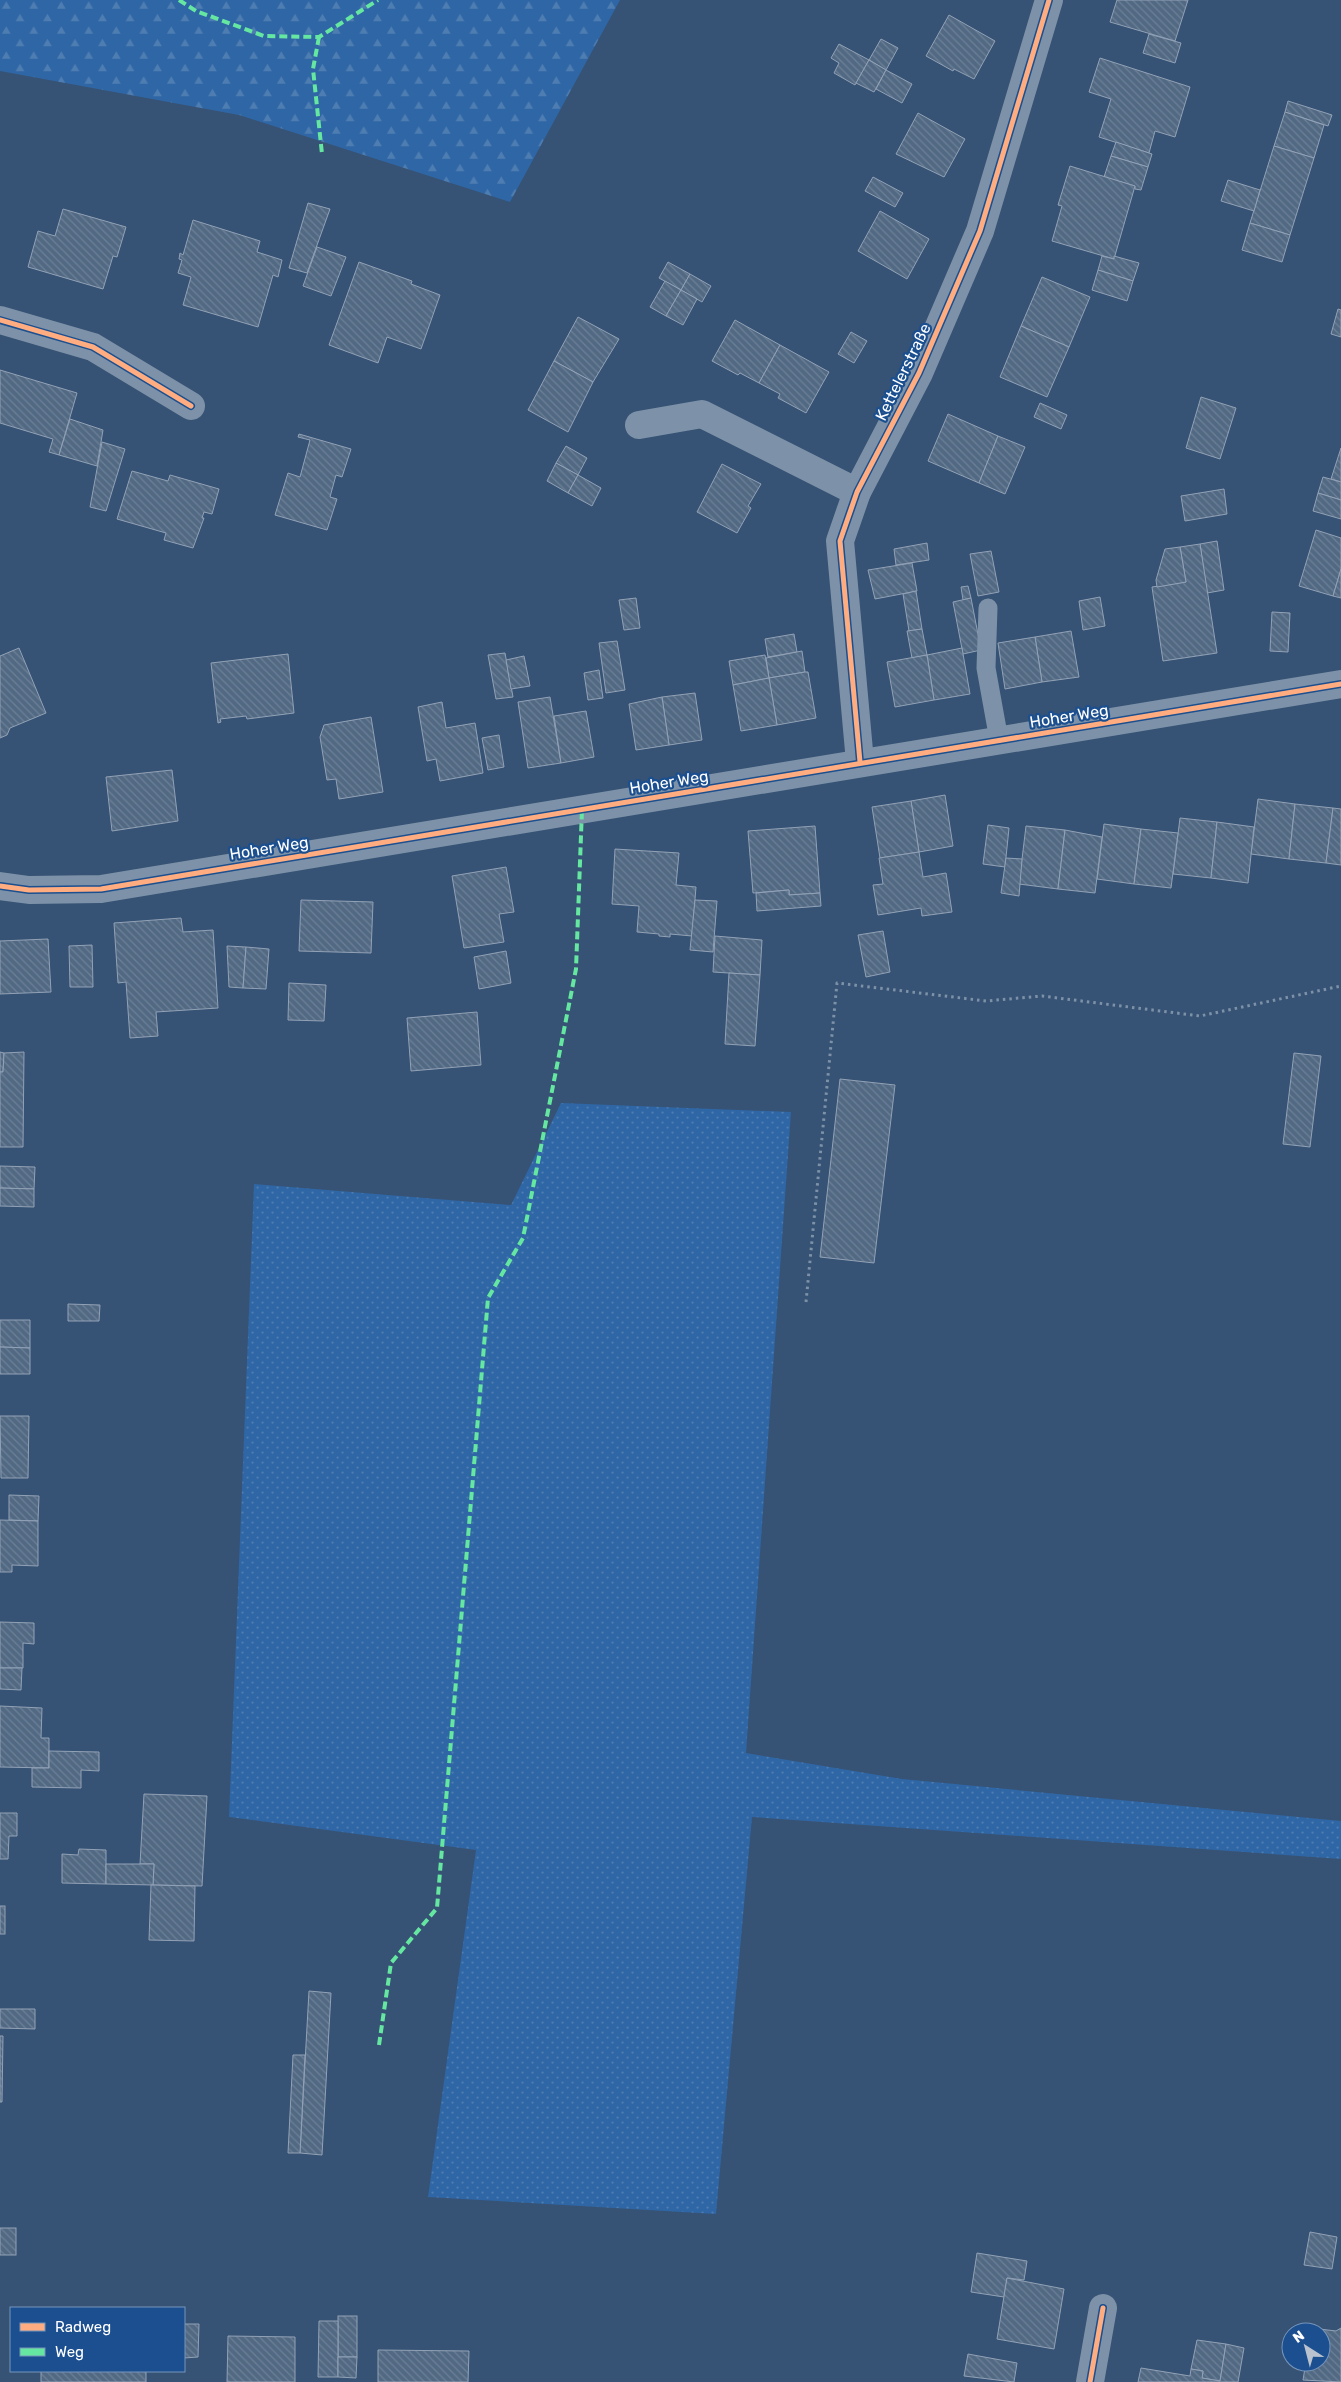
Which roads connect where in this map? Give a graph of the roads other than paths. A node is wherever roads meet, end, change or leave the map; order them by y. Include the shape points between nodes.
1 (1049, 0) edge
2 (0, 320) edge
3 (191, 406) dead end
4 (639, 424) dead end
5 (857, 492) junction
6 (988, 608) dead end
7 (1341, 684) edge
8 (999, 740) junction
9 (860, 762) junction
10 (0, 886) edge
11 (1103, 2308) dead end
12 (1090, 2382) edge

1 - 5 street, Kettelerstraße via 980,231 919,373
2 - 3 street via 93,347
4 - 5 street via 702,414
5 - 9 street, Kettelerstraße via 840,541
6 - 8 lane via 986,668
7 - 8 street, Hoher Weg
8 - 9 street, Hoher Weg
9 - 10 street, Hoher Weg via 101,889 28,890
11 - 12 street

